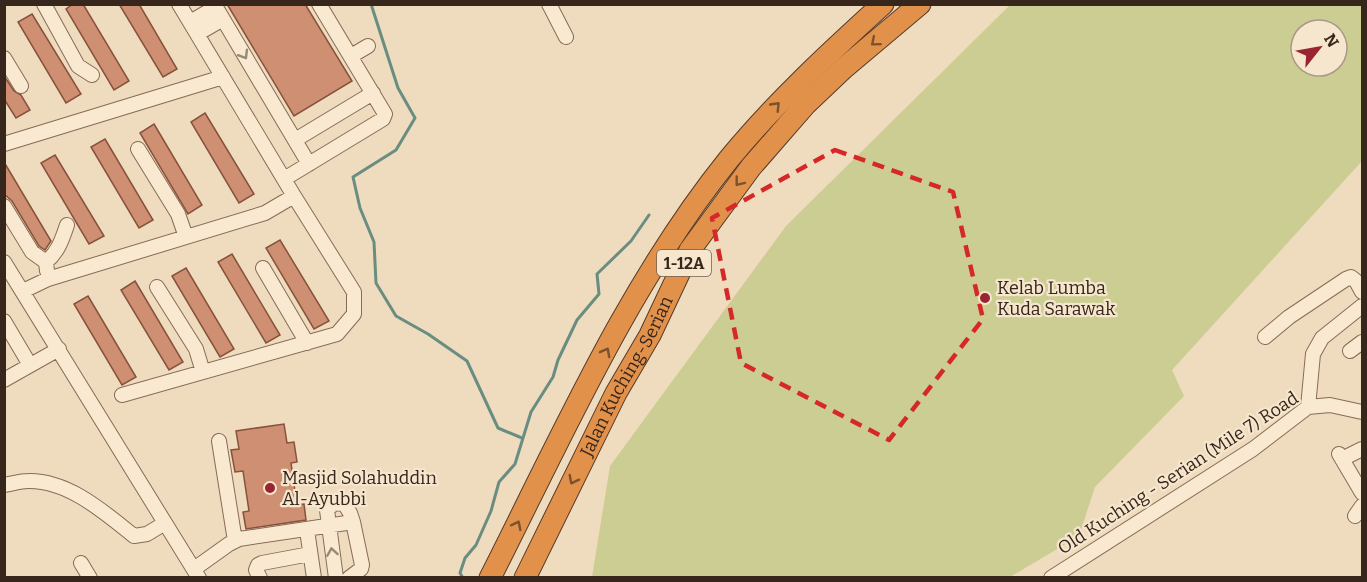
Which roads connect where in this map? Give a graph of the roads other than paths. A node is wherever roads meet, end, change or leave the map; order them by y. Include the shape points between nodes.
1 (44, 4) edge
2 (179, 4) edge
3 (319, 4) edge
4 (549, 4) edge
5 (883, 4) edge
6 (920, 4) edge
7 (218, 10) edge
8 (193, 28) junction
9 (566, 37) dead end
10 (368, 46) dead end
11 (351, 56) junction
12 (4, 58) edge
13 (92, 75) dead end
14 (223, 76) junction
15 (21, 86) dead end
16 (373, 93) junction
17 (295, 140) junction
18 (4, 144) edge
19 (138, 149) dead end
20 (309, 164) junction
21 (284, 179) junction
22 (294, 196) junction
23 (4, 206) edge
24 (67, 225) dead end
25 (186, 237) junction
26 (4, 262) edge
27 (46, 262) junction
28 (263, 268) dead end
29 (48, 279) junction
30 (157, 287) dead end
31 (23, 291) junction
32 (1362, 292) edge
33 (1362, 306) edge
34 (4, 321) edge
35 (1265, 337) dead end
36 (1362, 342) edge
37 (307, 343) junction
38 (59, 349) junction
39 (1350, 351) dead end
40 (30, 365) junction
41 (203, 372) junction
42 (7, 376) edge
43 (122, 395) dead end
44 (1308, 407) junction
45 (1362, 411) edge
46 (219, 441) dead end
47 (1362, 449) edge
48 (4, 485) edge
49 (1362, 493) edge
50 (353, 522) junction
51 (165, 523) junction
52 (328, 527) junction
53 (307, 530) junction
54 (235, 541) junction
55 (310, 554) junction
56 (81, 563) dead end
57 (197, 573) edge
58 (90, 578) edge
59 (260, 578) edge
60 (314, 578) edge
61 (336, 578) edge
62 (349, 578) edge
63 (490, 578) edge
64 (525, 578) edge
65 (1051, 578) edge

1 - 13 street via 78,66
2 - 8 street
3 - 11 street
4 - 9 street
63 -> 5 highway, Jalan Kuching-Serian via 631,304 661,254 761,122
6 -> 64 highway, Jalan Kuching-Serian / 1-12A via 805,105 751,167 690,250
7 - 8 street
7 -> 17 street
8 - 14 street
10 - 11 street
11 - 16 street
12 - 15 street
14 - 18 street
14 - 21 street
16 - 17 street
16 - 20 street via 386,114 383,119
17 - 20 street
19 - 25 street via 178,214
20 - 21 street
21 - 22 street
22 - 25 street via 265,213
22 - 37 street via 354,292 354,314 338,334
23 - 27 street via 32,252
24 - 27 street via 60,246
25 - 29 street
26 - 31 street
27 - 29 street
28 - 37 street
29 - 31 street
30 - 41 street via 196,349
31 - 38 street
32 - 35 street via 1356,281 1346,279
33 - 44 street via 1322,338 1313,354
34 - 40 street
36 - 39 street
37 - 41 street
38 - 40 street
38 - 51 street
40 - 42 street
41 - 43 street
44 - 45 street, Old Kuching - Serian (Mile 7) Road via 1330,405
44 - 65 street, Old Kuching - Serian (Mile 7) Road via 1253,449
46 - 54 street
47 - 49 street via 1340,456
48 - 51 street via 28,481 58,486 97,507 134,536 147,534
50 - 52 street
50 - 52 street via 344,503 333,504 327,510
50 - 62 street via 362,565
51 - 57 street
52 - 53 street
61 -> 52 street
53 - 54 street
53 - 55 street
54 - 57 street
55 - 59 street via 262,563 256,570
55 - 60 street
56 - 58 street

